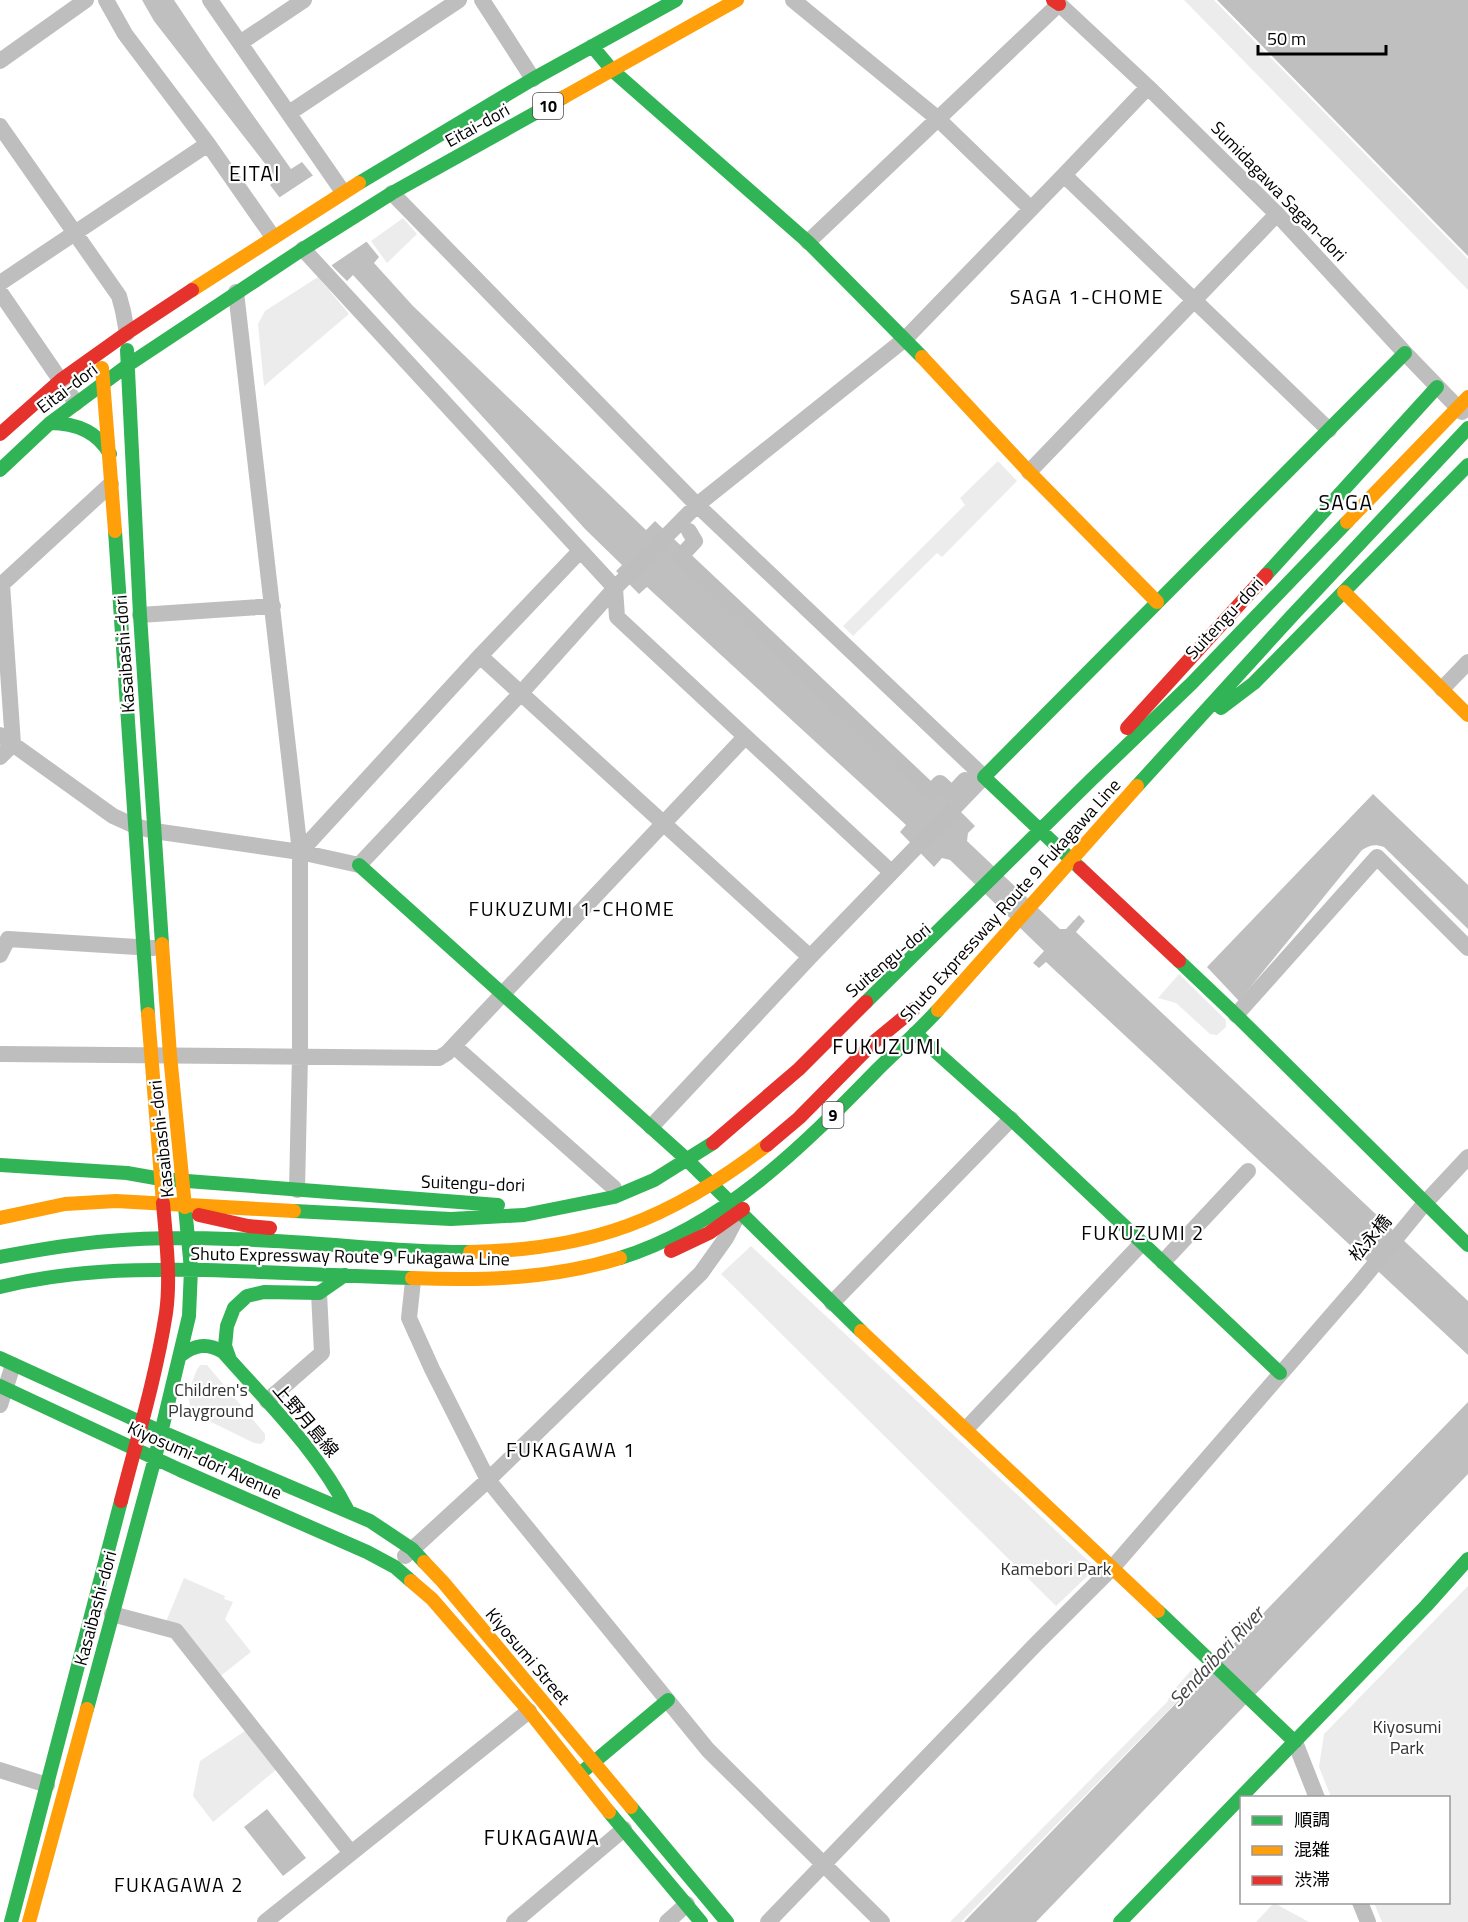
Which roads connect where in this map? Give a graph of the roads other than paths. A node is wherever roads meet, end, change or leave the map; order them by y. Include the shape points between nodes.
1 (86, 0) edge
2 (106, 0) edge
3 (210, 0) edge
4 (304, 0) edge
5 (459, 0) edge
6 (482, 0) edge
7 (676, 0) edge
8 (737, 0) edge
9 (793, 0) edge
10 (1056, 2) edge
11 (240, 43) junction
12 (592, 46) junction
13 (0, 61) edge
14 (612, 70) junction
15 (533, 79) junction
16 (1148, 87) junction
17 (289, 113) junction
18 (937, 118) junction
19 (0, 126) edge
20 (208, 144) junction
21 (1064, 176) junction
22 (392, 193) junction
23 (339, 195) junction
24 (1031, 209) junction
25 (1277, 214) junction
26 (74, 232) junction
27 (273, 237) junction
28 (808, 242) junction
29 (307, 246) junction
30 (0, 283) edge
31 (0, 292) edge
32 (236, 292) junction
33 (1194, 301) junction
34 (127, 333) junction
35 (905, 339) junction
36 (100, 352) junction
37 (1405, 353) junction
38 (128, 365) junction
39 (61, 380) junction
40 (103, 383) junction
41 (1437, 387) junction
42 (1468, 387) edge
43 (1468, 397) edge
44 (76, 402) junction
45 (1468, 417) edge
46 (50, 423) junction
47 (1468, 428) edge
48 (1329, 429) junction
49 (0, 434) edge
50 (1468, 436) edge
51 (1468, 445) edge
52 (110, 454) junction
53 (1433, 465) junction
54 (1468, 465) edge
55 (0, 470) edge
56 (1029, 472) junction
57 (111, 484) junction
58 (698, 505) junction
59 (689, 531) dead end
60 (580, 551) junction
61 (620, 584) junction
62 (1344, 592) junction
63 (1157, 602) junction
64 (273, 606) junction
65 (140, 615) junction
66 (480, 656) junction
67 (1468, 662) edge
68 (1442, 689) junction
69 (521, 693) junction
70 (1468, 715) edge
71 (1201, 723) junction
72 (745, 737) junction
73 (7, 740) edge
74 (0, 757) edge
75 (984, 777) junction
76 (965, 780) dead end
77 (1069, 808) junction
78 (664, 824) junction
79 (135, 826) junction
80 (154, 831) junction
81 (1045, 833) junction
82 (300, 852) junction
83 (1069, 857) junction
84 (359, 865) junction
85 (891, 872) junction
86 (4, 935) edge
87 (936, 944) junction
88 (144, 947) junction
89 (163, 948) junction
90 (1468, 948) edge
91 (0, 955) edge
92 (810, 957) junction
93 (963, 968) junction
94 (938, 989) dead end
95 (897, 990) dead end
96 (501, 994) junction
97 (921, 1003) dead end
98 (1236, 1015) junction
99 (915, 1033) junction
100 (454, 1046) junction
101 (0, 1054) edge
102 (151, 1055) junction
103 (170, 1055) junction
104 (300, 1056) junction
105 (1011, 1119) junction
106 (651, 1127) junction
107 (683, 1156) junction
108 (1468, 1157) edge
109 (715, 1163) dead end
110 (0, 1165) edge
111 (1248, 1171) dead end
112 (161, 1179) junction
113 (183, 1181) junction
114 (614, 1188) junction
115 (297, 1190) junction
116 (185, 1206) junction
117 (37, 1209) junction
118 (1420, 1209) junction
119 (740, 1212) junction
120 (110, 1215) dead end
121 (145, 1217) dead end
122 (0, 1218) edge
123 (520, 1235) dead end
124 (391, 1236) dead end
125 (1142, 1243) junction
126 (1468, 1245) edge
127 (0, 1257) edge
128 (1163, 1262) junction
129 (191, 1269) junction
130 (345, 1275) junction
131 (380, 1279) junction
132 (413, 1281) junction
133 (0, 1287) edge
134 (319, 1293) junction
135 (832, 1303) junction
136 (180, 1356) junction
137 (229, 1357) junction
138 (7, 1362) edge
139 (1280, 1373) junction
140 (2, 1393) edge
141 (267, 1401) junction
142 (142, 1423) junction
143 (966, 1429) junction
144 (162, 1432) junction
145 (135, 1449) junction
146 (155, 1458) junction
147 (488, 1480) junction
148 (348, 1511) junction
149 (412, 1549) junction
150 (1468, 1559) edge
151 (395, 1567) junction
152 (1113, 1567) junction
153 (112, 1614) junction
154 (668, 1700) junction
155 (529, 1711) junction
156 (1295, 1742) junction
157 (593, 1763) junction
158 (0, 1770) edge
159 (578, 1775) junction
160 (47, 1785) junction
161 (1242, 1796) edge
162 (1317, 1796) edge
163 (1240, 1799) edge
164 (624, 1829) junction
165 (351, 1853) junction
166 (824, 1863) junction
167 (687, 1904) junction
168 (1361, 1904) edge
169 (11, 1922) edge
170 (29, 1922) edge
171 (264, 1922) edge
172 (514, 1922) edge
173 (667, 1922) edge
174 (701, 1922) edge
175 (727, 1922) edge
176 (768, 1922) edge
177 (882, 1922) edge
178 (1120, 1922) edge
179 (1368, 1922) edge

1 - 13 street
2 - 20 street via 125,34
3 - 11 street
4 - 11 street
5 - 17 street
6 - 15 street
7 - 12 main road, Eitai-dori / 10
8 - 14 main road, Eitai-dori / 10
9 - 18 street
10 - 16 street, Sumidagawa Sagan-dori
10 - 18 street
11 - 17 street
12 - 14 main road
12 - 15 main road, Eitai-dori / 10
14 - 22 main road, Eitai-dori / 10
14 - 28 main road
15 - 23 main road, Eitai-dori / 10
16 - 21 street
16 - 25 street, Sumidagawa Sagan-dori
17 - 23 street
18 - 24 street
18 - 28 street
19 - 26 street
20 - 26 street
20 - 27 street
21 - 24 street
21 - 33 street
22 - 29 main road, Eitai-dori / 10
22 - 58 street
23 - 27 main road, Eitai-dori / 10
24 - 35 street
25 - 33 street
25 - 37 street, Sumidagawa Sagan-dori
26 - 30 street
26 - 34 street via 119,296
27 - 34 main road, Eitai-dori / 10
28 - 35 main road
29 - 32 main road, Eitai-dori / 10
29 - 60 street
31 - 39 street
32 - 38 main road, Eitai-dori / 10
32 - 64 street
33 - 48 street
33 - 56 street
34 - 36 main road, Eitai-dori / 10
34 - 38 main road, Kasaibashi-dori
35 - 56 main road
35 - 58 street
36 - 39 main road, Eitai-dori / 10
36 - 40 main road, Kasaibashi-dori
37 - 41 street, Sumidagawa Sagan-dori
37 - 48 main road
38 - 40 main road, Eitai-dori / 10
38 - 65 main road, Kasaibashi-dori
39 - 44 street
39 - 49 main road, Eitai-dori / 10
40 - 44 main road, Eitai-dori / 10
40 - 52 main road, Kasaibashi-dori
41 - 45 street, Sumidagawa Sagan-dori
41 - 77 main road via 1080,779
42 - 77 main road, Suitengu-dori
43 - 117 main road, Shuto Expressway Route 9 Fukagawa Line via 1192,683 799,1069 709,1146 676,1168 603,1200 480,1219 142,1201
44 - 46 main road, Eitai-dori / 10
46 - 52 main road via 91,433 105,444
46 - 55 main road, Eitai-dori / 10
47 - 53 main road, Shuto Expressway Route 9 Fukagawa Line / 9
48 - 63 main road
50 - 71 main road
51 - 53 main road
52 - 57 main road, Kasaibashi-dori
53 - 133 main road, Shuto Expressway Route 9 Fukagawa Line / 9 via 1116,810 948,1000 787,1159 690,1229 614,1261 520,1278 125,1269 61,1274
54 - 62 main road
56 - 63 main road
57 - 73 street via 2,584
57 - 79 main road, Kasaibashi-dori
58 - 61 street
58 - 75 street
59 - 76 street via 695,541 681,556 931,792 940,783 952,794
60 - 61 street
60 - 66 street
61 - 69 street
61 - 72 street via 617,616
62 - 68 main road
62 - 71 main road via 1254,683
63 - 75 main road
64 - 65 street
64 - 82 street
65 - 80 main road, Kasaibashi-dori
66 - 69 street
66 - 82 street
67 - 68 street
68 - 70 main road
69 - 78 street
69 - 84 street
71 - 83 main road
72 - 78 street
72 - 85 street
73 - 74 street
73 - 79 street via 112,816
75 - 81 main road
75 - 85 street
77 - 81 main road, Suitengu-dori
78 - 92 street
78 - 96 street
79 - 80 street
79 - 88 main road, Kasaibashi-dori
80 - 82 street
80 - 89 main road, Kasaibashi-dori
81 - 83 main road
81 - 87 main road, Suitengu-dori
82 - 84 street
82 - 104 street
83 - 93 main road
83 - 98 main road
84 - 96 main road
85 - 92 street
86 - 88 street
86 - 91 street
87 - 95 main road
87 - 107 main road, Suitengu-dori via 842,1022 757,1103
88 - 89 street
88 - 102 main road, Kasaibashi-dori
89 - 103 main road, Kasaibashi-dori
90 - 98 street via 1377,856
92 - 106 street
93 - 94 main road
93 - 99 main road
96 - 100 street
96 - 106 main road
97 - 127 main road via 870,1046 785,1130 716,1184 651,1218 591,1239 469,1252 200,1238 143,1239 71,1243
98 - 118 main road
99 - 105 main road
99 - 119 main road
100 - 104 street via 440,1058 431,1059
100 - 114 street
101 - 102 street
102 - 103 street
102 - 112 main road, Kasaibashi-dori
103 - 104 street
103 - 113 main road, Kasaibashi-dori
104 - 115 street
105 - 125 main road
105 - 135 street
106 - 107 main road
107 - 114 main road, Suitengu-dori
107 - 119 main road
108 - 118 street, 松永橋
109 - 123 main road via 644,1205 567,1229
110 - 112 main road, Suitengu-dori via 127,1173
111 - 128 street
112 - 113 main road, Suitengu-dori
112 - 116 main road
112 - 142 main road, Kasaibashi-dori via 168,1263 166,1312
113 - 115 main road, Suitengu-dori
113 - 116 main road, Kasaibashi-dori
114 - 115 main road, Suitengu-dori via 541,1203 497,1205
116 - 129 main road, Kasaibashi-dori
116 - 131 main road via 214,1219 312,1233 342,1246
117 - 120 main road
117 - 122 main road, Shuto Expressway Route 9 Fukagawa Line
118 - 126 main road
118 - 139 street, 松永橋
119 - 132 main road via 699,1240 640,1263 609,1270 492,1285
119 - 135 main road
119 - 147 street via 701,1273
121 - 124 main road
125 - 128 main road
125 - 143 street
128 - 139 main road
129 - 130 main road
129 - 136 main road, Kasaibashi-dori via 189,1316
130 - 131 main road
130 - 134 main road
131 - 132 main road
132 - 147 street via 409,1318
134 - 137 main road via 264,1292 247,1296 234,1308 227,1326 225,1346
134 - 141 street via 322,1353
135 - 143 main road
136 - 137 main road via 195,1345 205,1344
136 - 144 main road, Kasaibashi-dori
137 - 141 main road, 上野月島線
138 - 140 street
138 - 142 main road, Kiyosumi-dori Avenue
139 - 152 street, 松永橋
140 - 145 main road, Kiyosumi-dori Avenue
141 - 148 main road, 上野月島線 via 318,1461
142 - 144 main road, Kiyosumi-dori Avenue
142 - 145 main road, Kasaibashi-dori
143 - 152 main road
144 - 146 main road, Kasaibashi-dori
144 - 148 main road, Kiyosumi-dori Avenue
145 - 146 main road, Kiyosumi-dori Avenue
145 - 160 main road, Kasaibashi-dori
146 - 151 main road, Kiyosumi-dori Avenue
146 - 153 main road, Kasaibashi-dori
147 - 149 street
147 - 154 street
148 - 149 main road, Kiyosumi Street
149 - 151 street
149 - 157 main road, Kiyosumi Street
150 - 156 main road
151 - 155 main road, Kiyosumi Street via 432,1599
152 - 156 main road
152 - 166 street, 松永橋
153 - 165 street via 176,1631
153 - 170 main road, Kasaibashi-dori
154 - 157 main road
154 - 166 street via 726,1769
155 - 159 main road, Kiyosumi Street
155 - 165 street
156 - 161 main road
156 - 162 street
157 - 159 main road
157 - 175 main road, Kiyosumi Street
158 - 160 street
159 - 164 main road, Kiyosumi Street
160 - 169 main road, Kasaibashi-dori
163 - 178 main road
164 - 167 main road, Kiyosumi Street
164 - 172 street
165 - 171 street
166 - 176 street, 松永橋
166 - 177 street
167 - 173 street
167 - 174 main road, Kiyosumi Street
168 - 179 street

